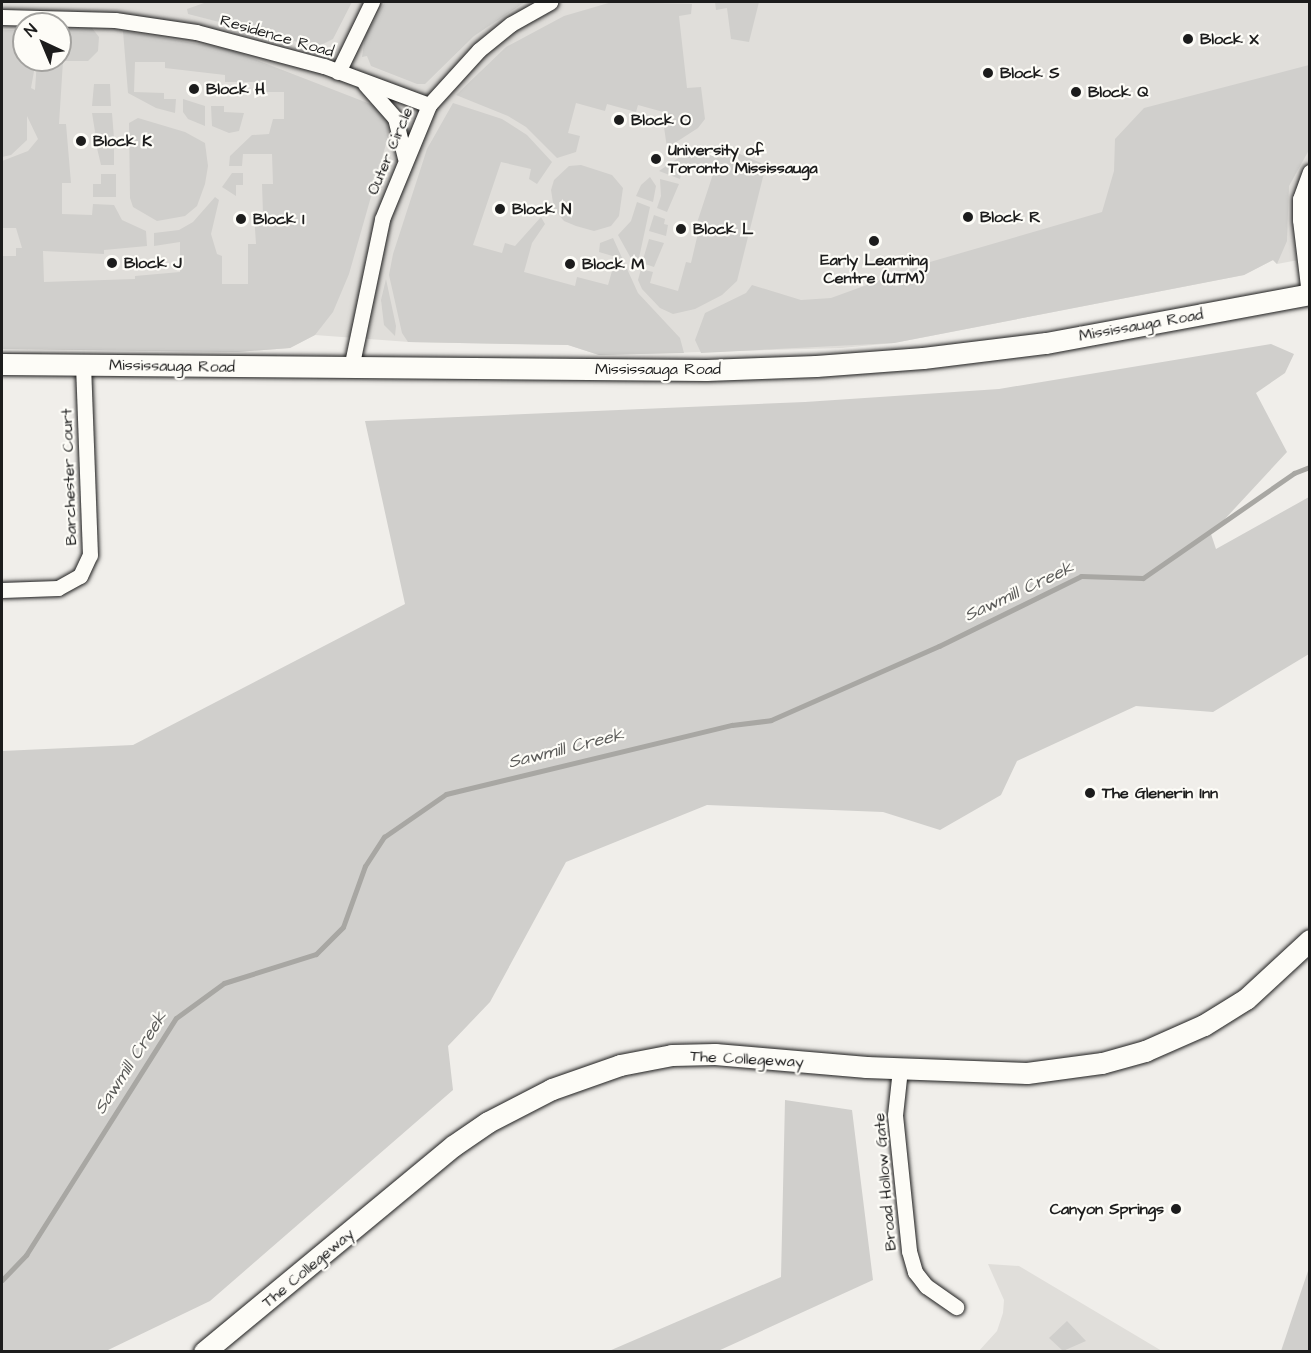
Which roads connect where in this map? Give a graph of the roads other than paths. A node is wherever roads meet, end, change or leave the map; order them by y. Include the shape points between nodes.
1 (372, 2) edge
2 (550, 2) edge
3 (2, 17) edge
4 (338, 72) junction
5 (360, 80) junction
6 (429, 105) junction
7 (405, 158) junction
8 (1310, 172) edge
9 (1309, 294) edge
10 (2, 364) edge
11 (83, 364) junction
12 (351, 368) junction
13 (2, 590) edge
14 (1310, 940) edge
15 (900, 1069) junction
16 (956, 1307) dead end
17 (204, 1352) edge

1 - 4 street
2 - 6 street, Outer Circle via 511,24 479,50
3 - 4 street, Residence Road via 160,25 247,43
4 - 5 street, Residence Road
5 - 6 street, Residence Road
5 - 7 street via 395,118
6 - 7 street, Outer Circle
7 - 12 street, Outer Circle via 382,219
8 - 9 street via 1300,199
9 - 12 main road, Mississauga Road via 1046,343 923,358 706,370
10 - 11 main road, Mississauga Road
11 - 12 main road, Mississauga Road
11 - 13 street, Barchester Court via 90,555 80,576 58,588
14 - 15 main road, The Collegeway via 1246,999 1204,1025 1140,1052 1092,1065 1028,1073
15 - 16 street, Broad Hollow Gate via 895,1115 909,1251 915,1272 926,1286
15 - 17 main road, The Collegeway via 715,1054 672,1055 620,1065 552,1089 488,1122 453,1146

